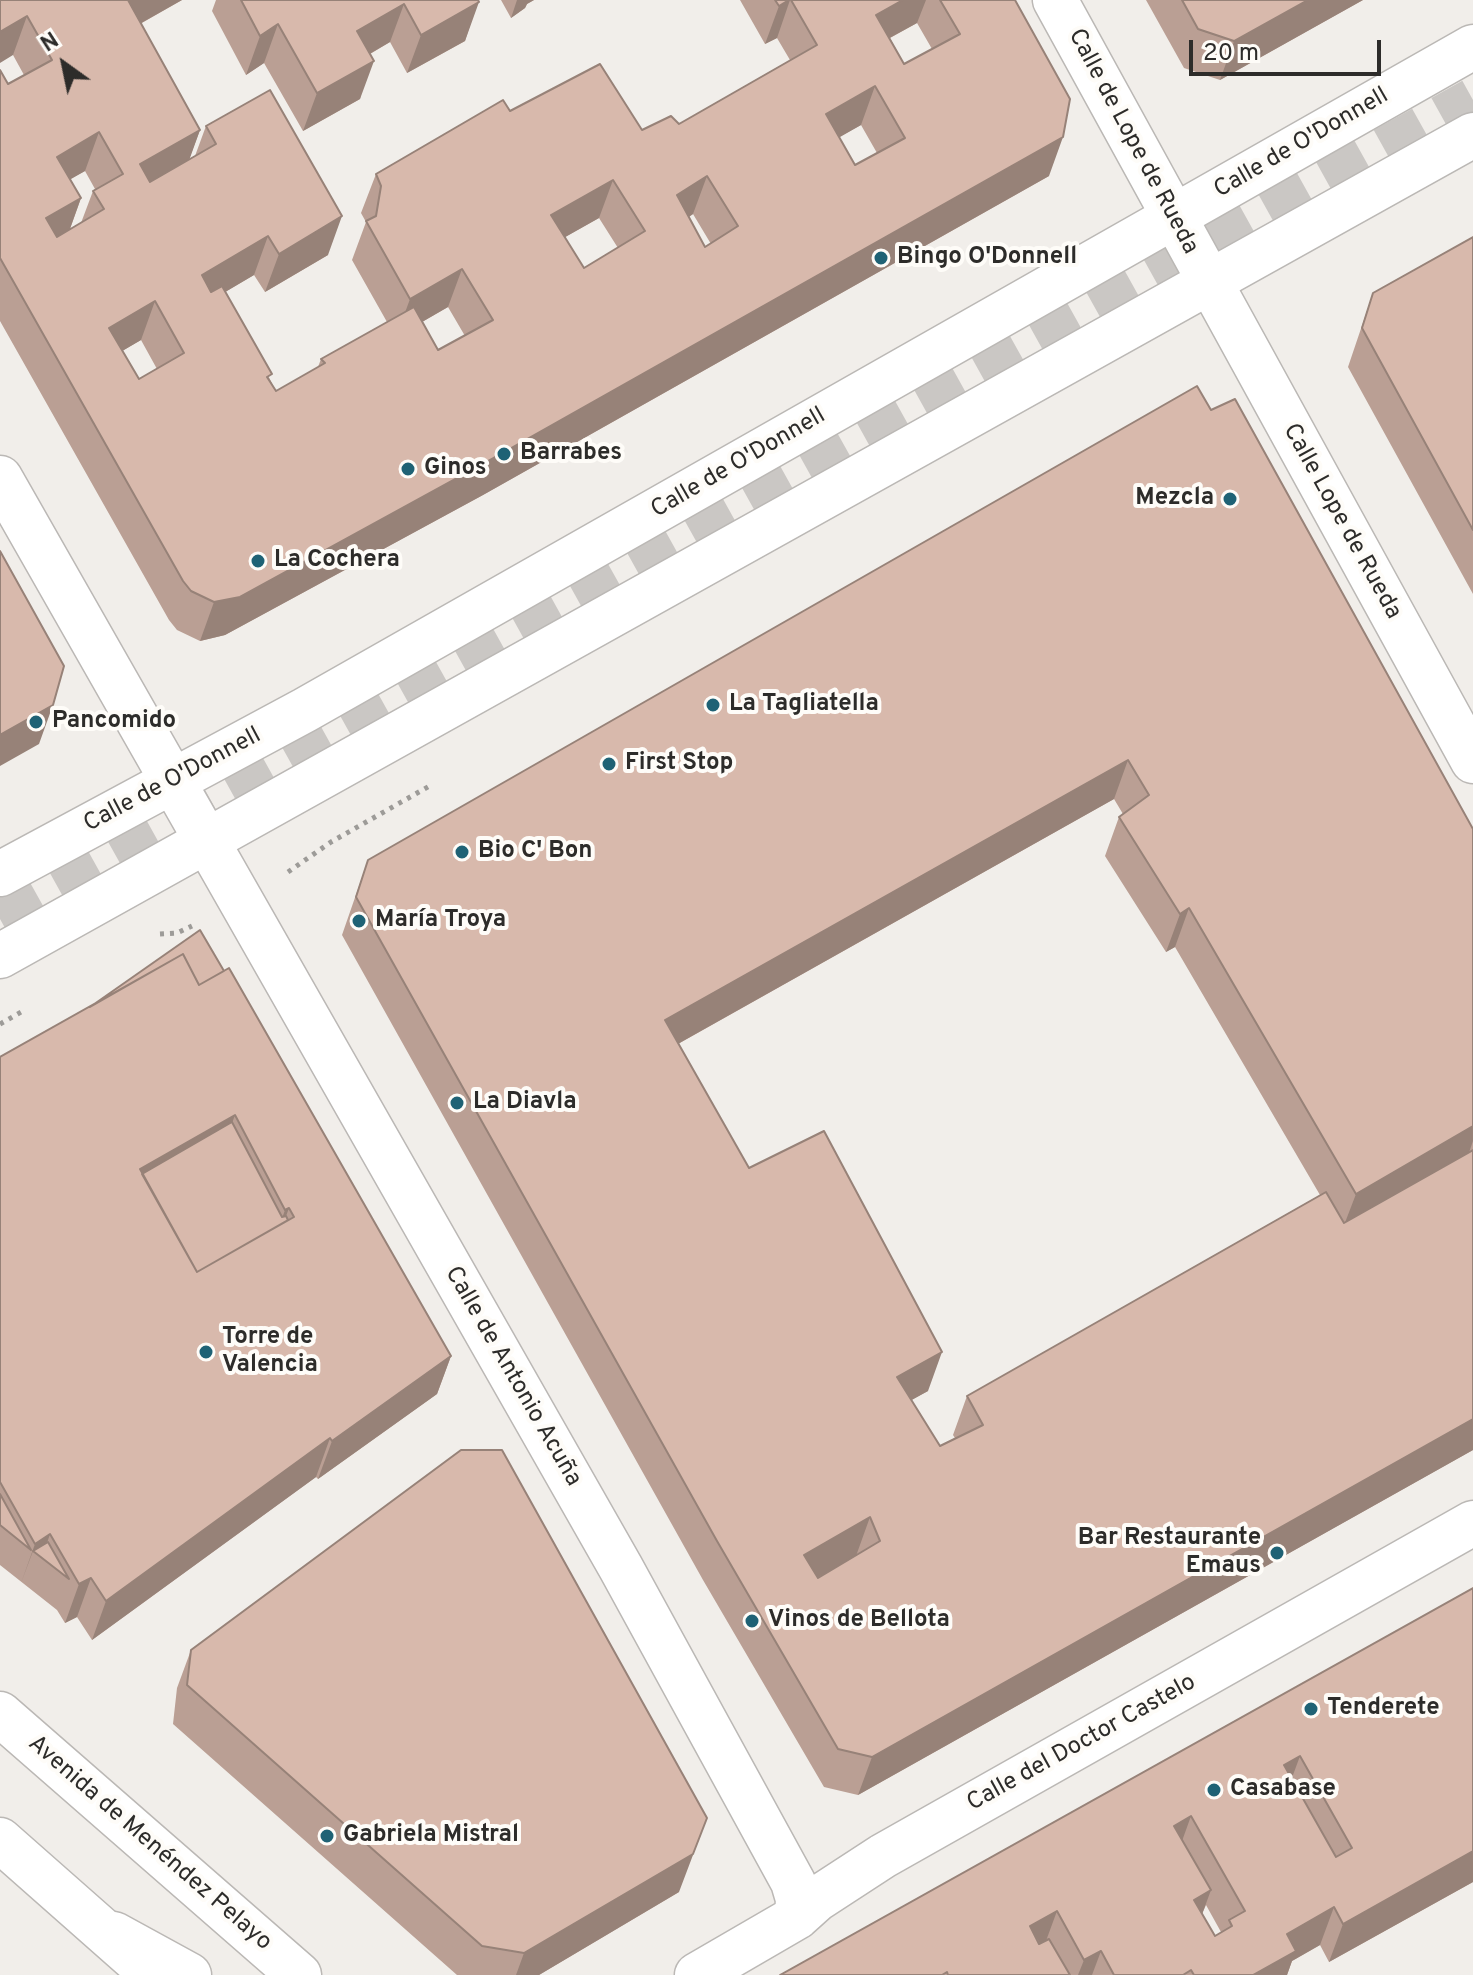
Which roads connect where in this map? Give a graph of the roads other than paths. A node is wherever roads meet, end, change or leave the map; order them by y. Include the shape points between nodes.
1 (1055, 0) edge
2 (1473, 47) edge
3 (1473, 135) edge
4 (1173, 217) junction
5 (1209, 284) junction
6 (0, 478) edge
7 (1473, 761) edge
8 (173, 782) junction
9 (208, 843) junction
10 (0, 874) edge
11 (0, 956) edge
12 (1473, 1523) edge
13 (0, 1714) edge
14 (0, 1840) edge
15 (797, 1917) junction
16 (98, 1926) junction
17 (153, 1975) edge
18 (189, 1975) edge
19 (299, 1975) edge
20 (697, 1975) edge

1 - 4 main road, Calle de Lope de Rueda
2 - 4 main road, Calle de O'Donnell
3 - 5 main road
4 - 5 main road, Calle de Lope de Rueda
4 - 8 main road, Calle de O'Donnell
5 - 7 main road, Calle Lope de Rueda
5 - 9 main road
6 - 8 main road
8 - 9 main road, Calle de Antonio Acuña
8 - 10 main road, Calle de O'Donnell
9 - 11 main road
9 - 15 main road, Calle de Antonio Acuña via 621,1568 793,1882
12 - 15 main road, Calle del Doctor Castelo via 883,1856
13 - 19 main road, Avenida de Menéndez Pelayo
14 - 16 main road
15 - 20 main road, Calle del Doctor Castelo
16 - 17 main road
16 - 18 main road

